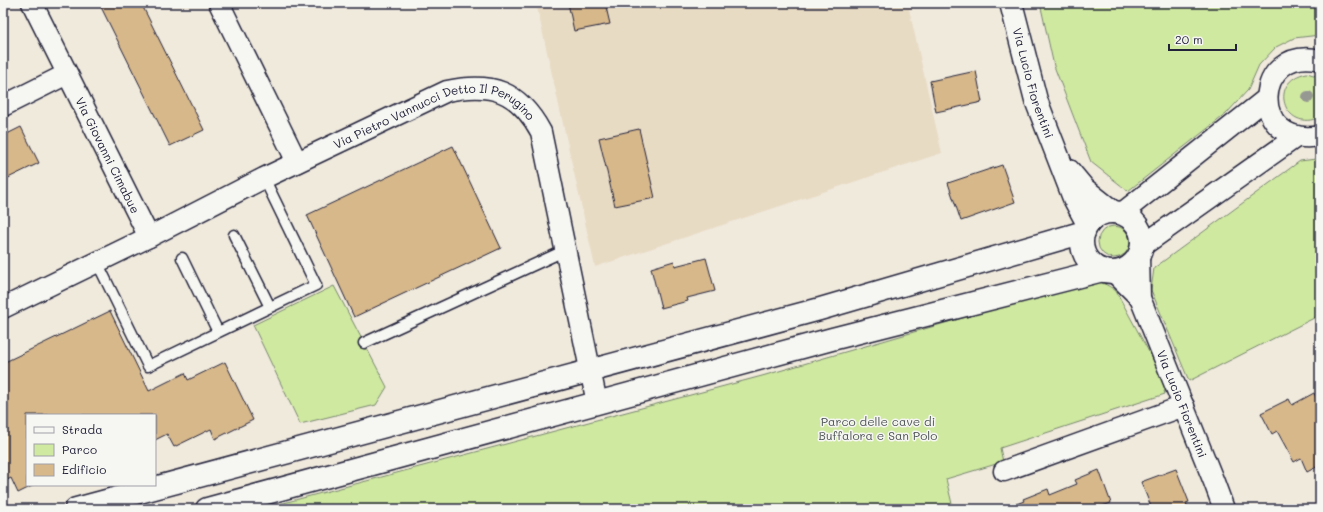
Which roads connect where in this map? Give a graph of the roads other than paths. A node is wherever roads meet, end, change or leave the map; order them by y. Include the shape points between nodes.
1 (32, 3) edge
2 (219, 3) edge
3 (1011, 3) edge
4 (1317, 57) edge
5 (68, 74) junction
6 (1267, 98) junction
7 (3, 106) edge
8 (1311, 138) edge
9 (1060, 160) junction
10 (297, 162) junction
11 (264, 178) junction
12 (1118, 212) junction
13 (1086, 228) junction
14 (234, 235) dead end
15 (149, 237) junction
16 (566, 250) junction
17 (1141, 251) junction
18 (182, 258) dead end
19 (98, 262) junction
20 (1108, 271) junction
21 (1140, 298) junction
22 (270, 307) junction
23 (3, 308) edge
24 (218, 332) junction
25 (364, 343) dead end
26 (590, 370) junction
27 (597, 403) junction
28 (1184, 406) junction
29 (1004, 471) dead end
30 (76, 509) edge
31 (207, 509) edge
32 (1224, 509) edge

1 - 5 street, Via Giovanni Cimabue
2 - 10 street
3 - 9 street, Via Lucio Fiorentini via 1036,100
4 - 6 street via 1296,59 1284,65 1269,85
5 - 7 street
5 - 15 street, Via Giovanni Cimabue
6 - 8 street via 1269,111 1284,131
6 - 12 street
8 - 17 street
9 - 12 street, Via Lucio Fiorentini via 1084,189
9 - 13 street, Via Lucio Fiorentini
10 - 11 street, Via Pietro Vannucci Detto Il Perugino
10 - 16 street, Via Pietro Vannucci Detto Il Perugino via 447,91 466,87 488,88 505,93 521,104 533,117 541,132
11 - 15 street, Via Pietro Vannucci Detto Il Perugino
11 - 22 lane via 316,285
12 - 13 street via 1099,215
12 - 17 street via 1131,218 1138,226 1142,236
13 - 20 street via 1082,242 1088,260
13 - 26 street via 820,308
14 - 22 lane
15 - 19 street, Via Pietro Vannucci Detto Il Perugino
16 - 25 lane
16 - 26 street, Via Pietro Vannucci Detto Il Perugino
17 - 20 street via 1133,264 1124,270
17 - 21 street, Via Lucio Fiorentini
18 - 24 lane
19 - 23 street, Via Pietro Vannucci Detto Il Perugino
19 - 24 lane via 148,366
20 - 21 street, Via Lucio Fiorentini
20 - 27 street via 832,339
21 - 28 street, Via Lucio Fiorentini
22 - 24 lane
26 - 27 street, Via Pietro Vannucci Detto Il Perugino
26 - 30 street
27 - 31 street
28 - 29 street
28 - 32 street, Via Lucio Fiorentini

